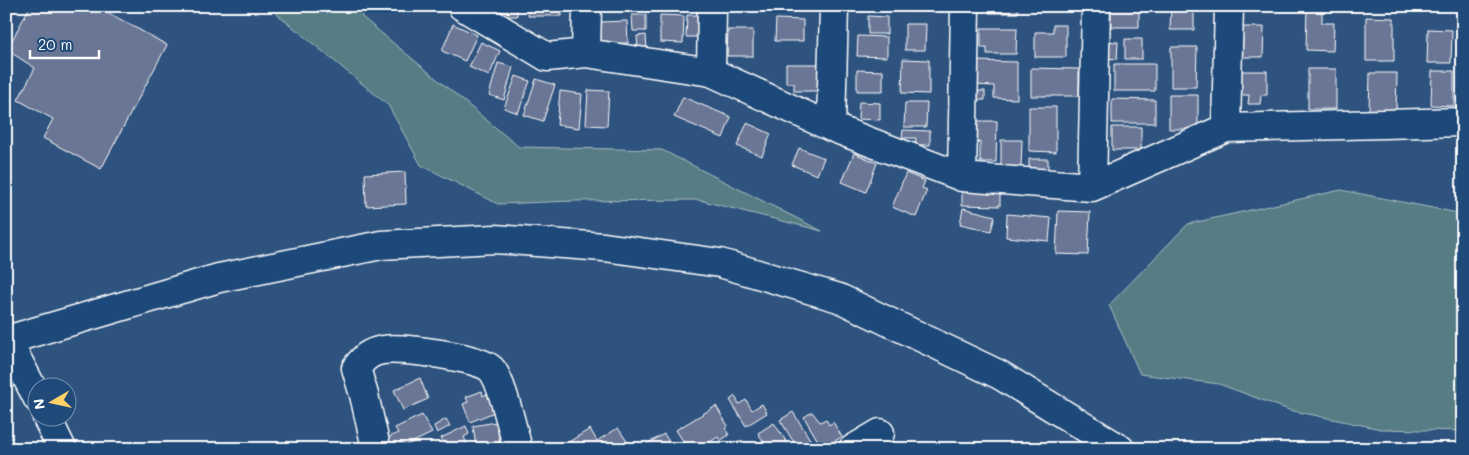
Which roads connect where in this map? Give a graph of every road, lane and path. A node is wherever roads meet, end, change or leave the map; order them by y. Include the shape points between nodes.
1 (462, 6) edge
2 (587, 6) edge
3 (712, 6) edge
4 (834, 6) edge
5 (964, 6) edge
6 (1096, 6) edge
7 (1229, 6) edge
8 (586, 54) junction
9 (711, 72) junction
10 (1463, 122) edge
11 (831, 127) junction
12 (1226, 128) junction
13 (962, 177) junction
14 (1092, 187) junction
15 (7, 339) edge
16 (28, 380) edge
17 (52, 428) edge
18 (880, 433) dead end
19 (62, 449) edge
20 (374, 449) edge
21 (518, 449) edge
22 (853, 449) edge
23 (1120, 449) edge

1 - 8 street via 547,58
2 - 8 street
3 - 9 street
4 - 11 street
5 - 13 street
6 - 14 street
7 - 12 street
8 - 9 street
9 - 11 street
10 - 12 street
11 - 13 street
12 - 14 street
13 - 14 street
15 - 16 street
15 - 23 street via 219,278 381,245 495,239 604,246 720,263 839,298 1000,375
17 - 19 street
18 - 22 street
20 - 21 street via 356,368 366,356 383,350 477,361 492,370 504,396

